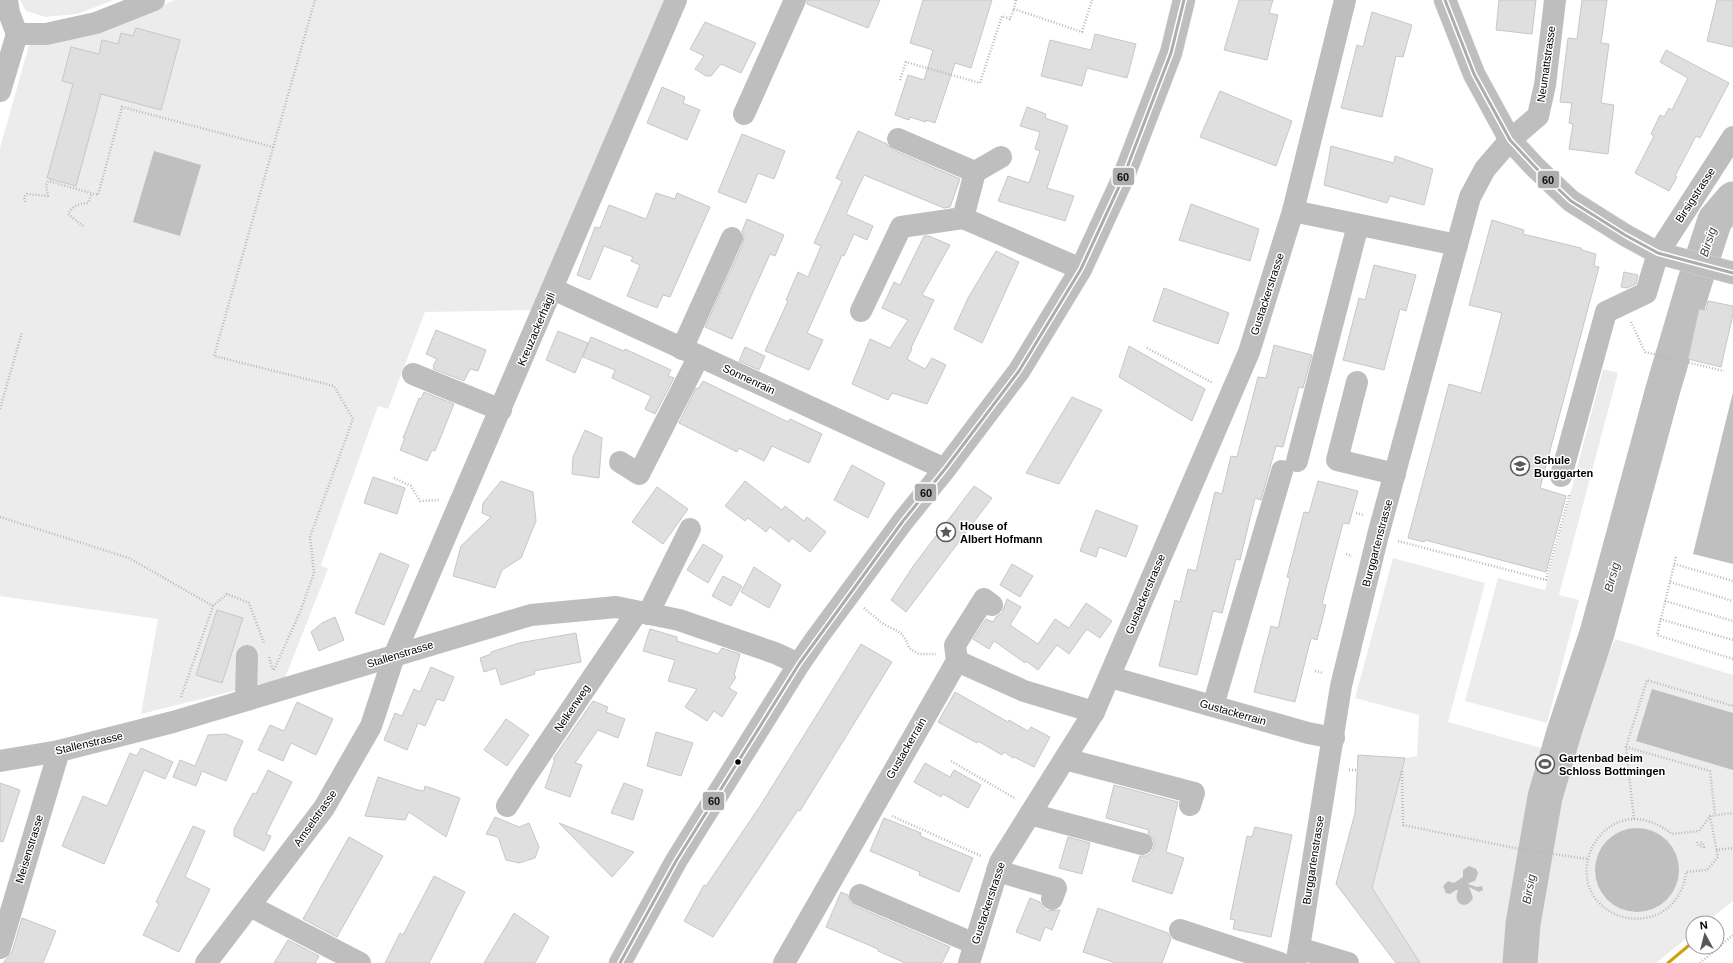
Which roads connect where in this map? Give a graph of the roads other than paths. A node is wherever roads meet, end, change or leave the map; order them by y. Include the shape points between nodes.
1 (7, 0) edge
2 (154, 0) edge
3 (676, 0) edge
4 (795, 0) edge
5 (1184, 0) edge
6 (1345, 0) edge
7 (1445, 0) edge
8 (1555, 0) edge
9 (17, 34) junction
10 (0, 91) edge
11 (744, 114) dead end
12 (1733, 137) edge
13 (898, 139) dead end
14 (1510, 140) junction
15 (1001, 157) dead end
16 (975, 172) junction
17 (1293, 211) junction
18 (963, 218) junction
19 (1358, 225) junction
20 (732, 238) dead end
21 (1457, 246) junction
22 (1658, 253) junction
23 (1080, 269) junction
24 (1724, 271) edge
25 (553, 289) junction
26 (861, 312) dead end
27 (690, 353) junction
28 (413, 374) dead end
29 (1357, 382) dead end
30 (501, 410) junction
31 (620, 462) dead end
32 (945, 469) junction
33 (1395, 474) junction
34 (1561, 476) road end
35 (690, 529) dead end
36 (992, 605) dead end
37 (643, 613) junction
38 (247, 656) dead end
39 (394, 656) junction
40 (957, 661) junction
41 (799, 664) junction
42 (1110, 678) junction
43 (246, 700) junction
44 (1213, 706) junction
45 (1094, 712) junction
46 (1334, 738) junction
47 (59, 751) junction
48 (1065, 759) junction
49 (0, 760) edge
50 (1190, 805) dead end
51 (507, 806) dead end
52 (1032, 812) junction
53 (1142, 844) dead end
54 (998, 868) junction
55 (860, 895) dead end
56 (1052, 899) dead end
57 (250, 906) junction
58 (1180, 930) dead end
59 (0, 948) edge
60 (972, 953) edge
61 (1298, 955) edge
62 (206, 963) edge
63 (360, 963) edge
64 (620, 963) edge
65 (784, 963) edge
66 (1280, 963) edge
67 (1348, 963) edge

1 - 9 street
2 - 9 street via 96,23 46,34
3 - 25 street, Kreuzackerhägli
4 - 11 street
5 - 23 street via 1171,53 1123,178
6 - 17 street, Gustackerstrasse
7 - 14 street via 1474,74
8 - 14 street, Neumattstrasse via 1545,85 1538,116
9 - 10 street
12 - 22 street, Birsigstrasse
13 - 16 street
14 - 21 street, Burggartenstrasse via 1485,169 1470,196
14 - 22 street via 1572,202
15 - 16 street
16 - 18 street
17 - 19 street
17 - 42 street, Gustackerstrasse via 1249,352
18 - 23 street
18 - 26 street via 901,227
19 - 21 street
19 - 44 street via 1289,466
20 - 27 street
21 - 33 street, Burggartenstrasse
22 - 24 street
22 - 34 street, Birsigstrasse via 1646,293 1606,312
23 - 32 street via 1019,371
25 - 27 street, Sonnenrain
25 - 30 street, Kreuzackerhägli
27 - 31 street via 640,474
27 - 32 street, Sonnenrain
28 - 30 street
29 - 33 street via 1336,460
30 - 39 street, Kreuzackerhägli
32 - 41 street
33 - 46 street, Burggartenstrasse via 1341,686
35 - 37 street, Nelkenweg
36 - 40 street via 984,599 955,645
37 - 39 street, Stallenstrasse via 616,607 531,615
37 - 41 street, Stallenstrasse via 679,620 775,652
37 - 51 street, Nelkenweg
38 - 43 street
39 - 43 street, Stallenstrasse
39 - 57 street, Amselstrasse via 371,726 324,808
40 - 45 street via 1024,691
40 - 65 street, Gustackerrain
41 - 64 street via 676,861
42 - 44 street, Gustackerrain
42 - 45 street, Gustackerstrasse
43 - 47 street, Stallenstrasse via 173,722
44 - 46 street, Gustackerrain
45 - 48 street, Gustackerstrasse
46 - 61 street, Burggartenstrasse
47 - 49 street, Stallenstrasse
47 - 59 street, Meisenstrasse
48 - 50 street via 1194,793
48 - 52 street, Gustackerstrasse
52 - 53 street
52 - 54 street, Gustackerstrasse
54 - 56 street via 1056,888
54 - 60 street, Gustackerstrasse
55 - 60 street
57 - 62 street, Amselstrasse
57 - 63 street
58 - 66 street
61 - 67 street

